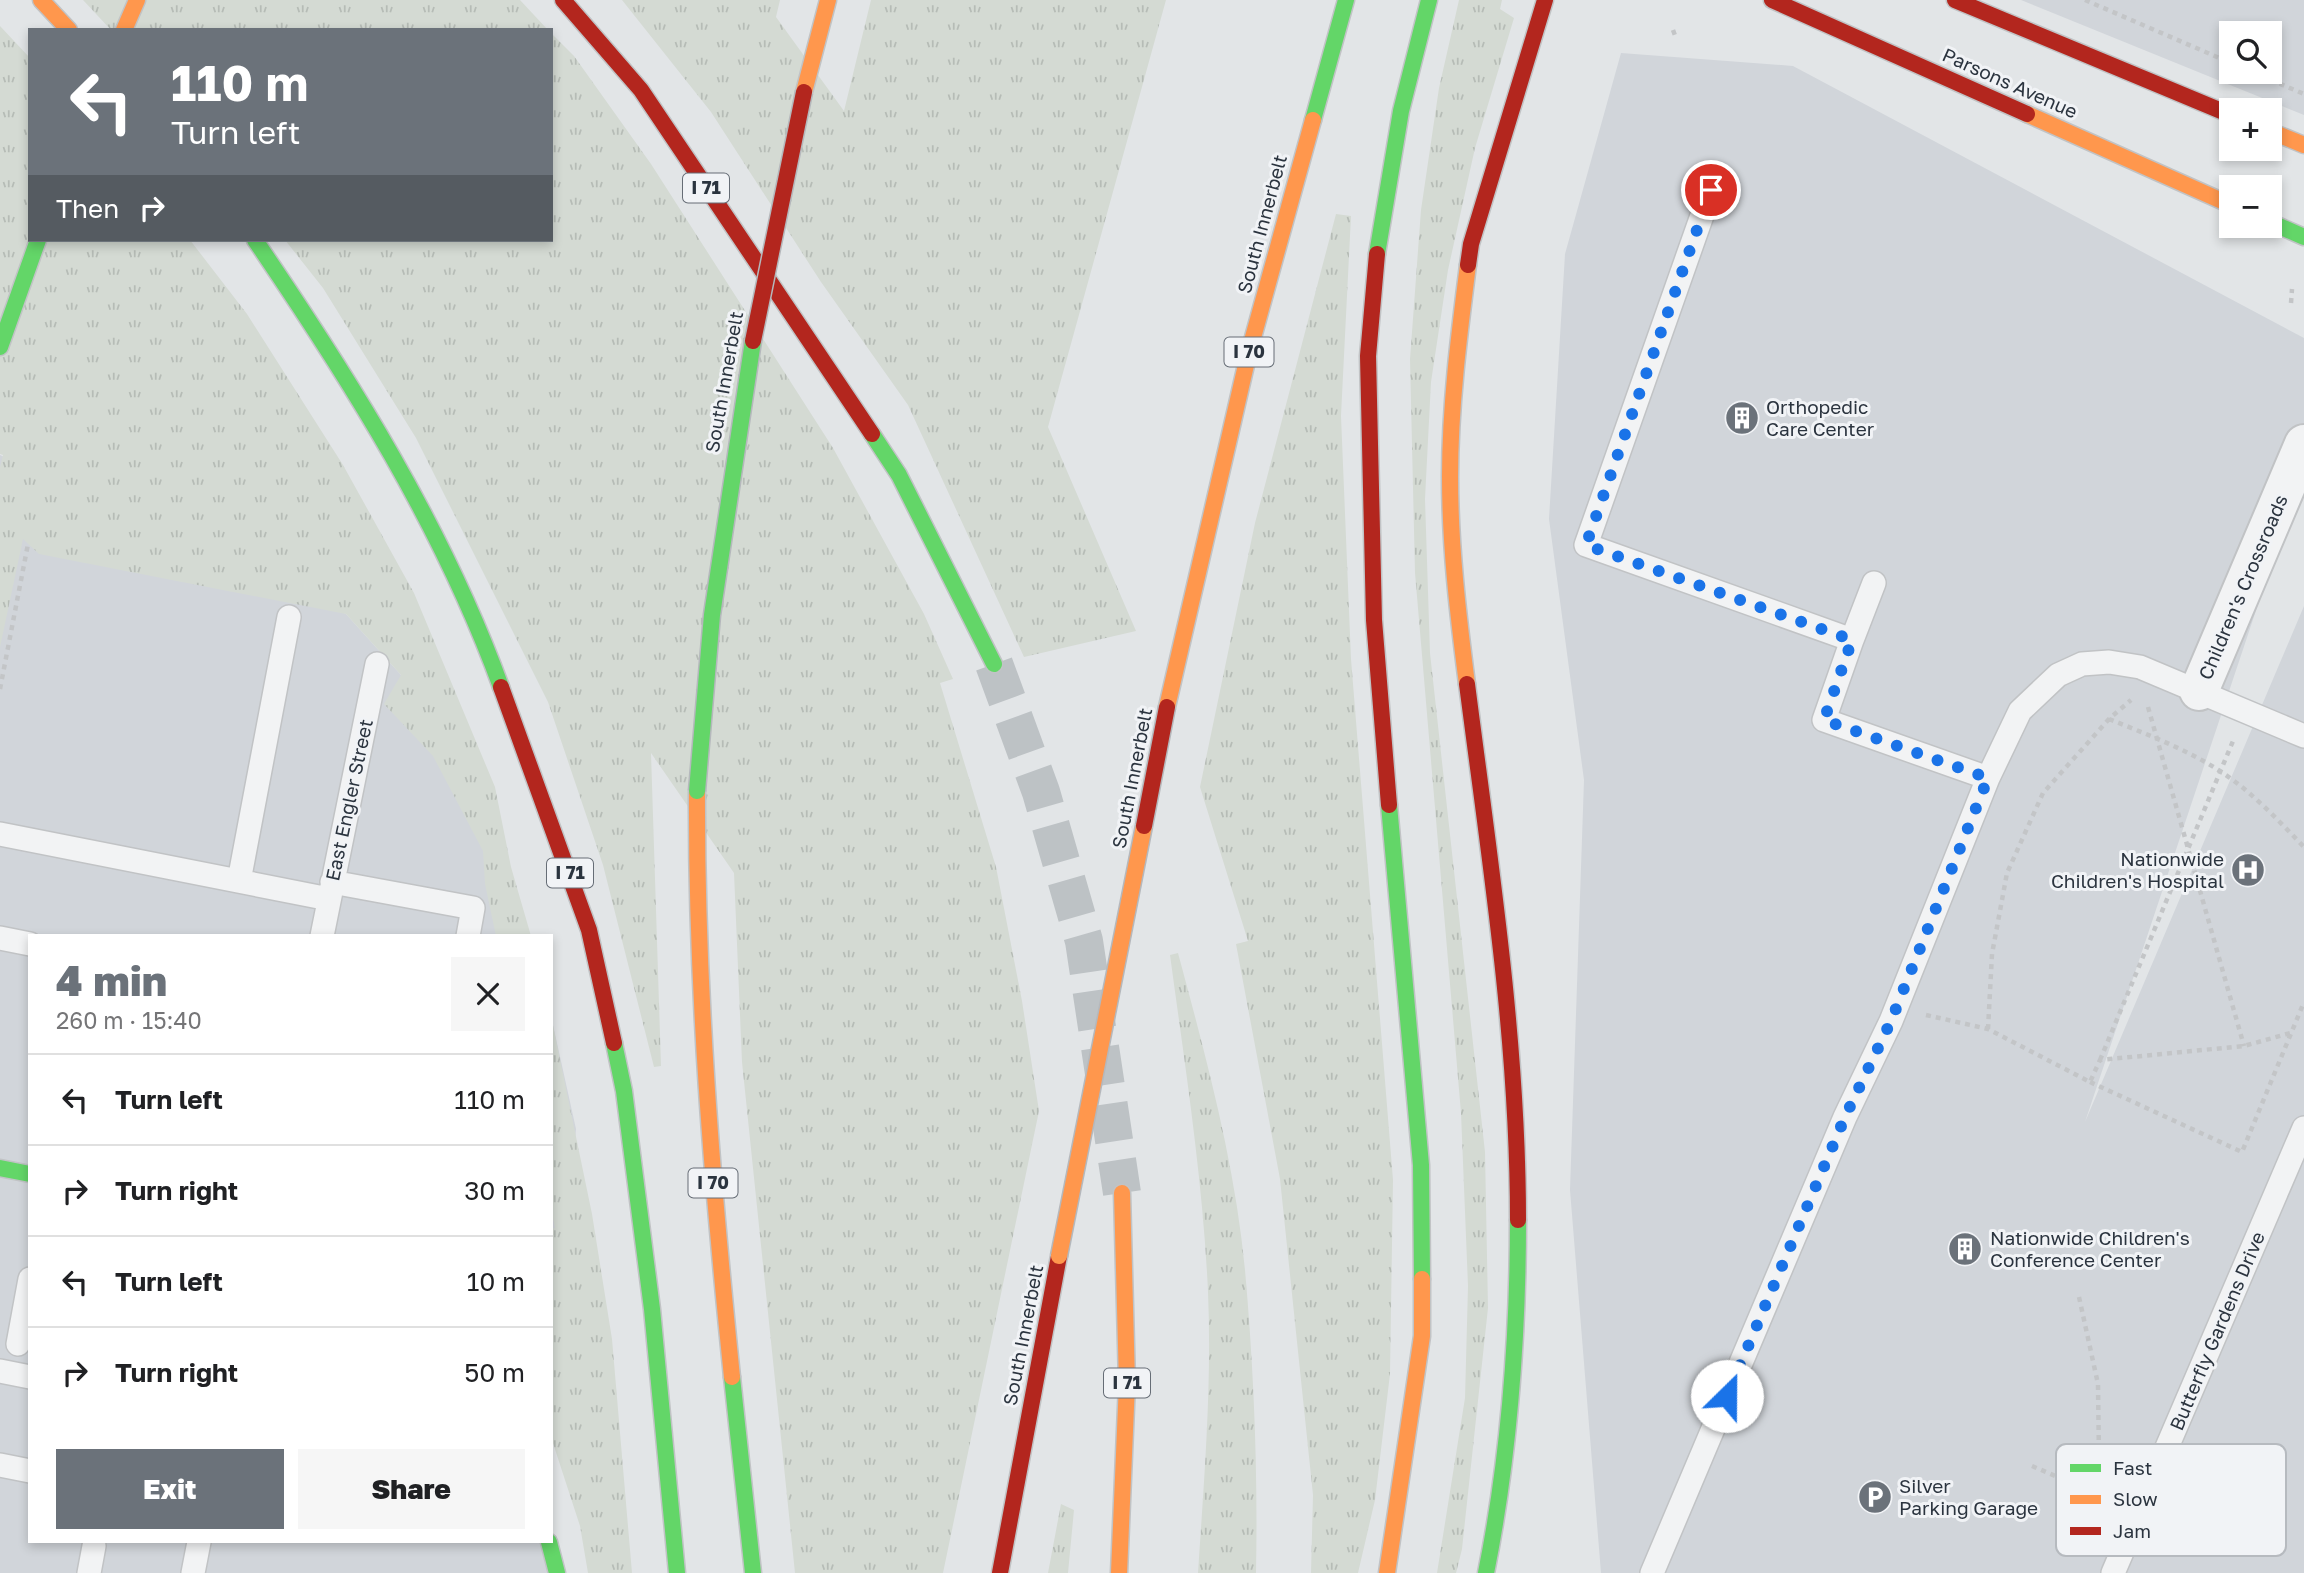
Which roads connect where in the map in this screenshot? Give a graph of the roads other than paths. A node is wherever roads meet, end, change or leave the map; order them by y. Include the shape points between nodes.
1 (41, 0) edge
2 (137, 0) edge
3 (563, 0) edge
4 (828, 0) edge
5 (1346, 0) edge
6 (1429, 0) edge
7 (1545, 0) edge
8 (1772, 0) edge
9 (1955, 0) edge
10 (67, 28) edge
11 (125, 28) edge
12 (2219, 110) edge
13 (2282, 136) edge
14 (2304, 145) edge
15 (1711, 190) dead end
16 (2219, 200) edge
17 (2282, 227) edge
18 (2304, 237) edge
19 (37, 242) edge
20 (256, 242) edge
21 (0, 347) edge
22 (2304, 444) edge
23 (1874, 583) dead end
24 (289, 617) dead end
25 (1852, 640) junction
26 (377, 664) dead end
27 (994, 664) tunnel mouth
28 (2199, 691) junction
29 (2304, 736) edge
30 (1988, 778) junction
31 (0, 834) edge
32 (239, 881) junction
33 (331, 890) junction
34 (321, 934) edge
35 (468, 934) edge
36 (0, 938) edge
37 (28, 944) edge
38 (2304, 1128) edge
39 (0, 1168) edge
40 (28, 1174) edge
41 (1122, 1193) tunnel mouth
42 (28, 1290) edge
43 (18, 1345) dead end
44 (0, 1371) edge
45 (28, 1377) edge
46 (2168, 1444) edge
47 (0, 1465) edge
48 (28, 1471) edge
49 (199, 1543) edge
50 (549, 1543) edge
51 (94, 1546) dead end
52 (2120, 1556) edge
53 (89, 1573) edge
54 (193, 1573) edge
55 (557, 1573) edge
56 (677, 1573) edge
57 (754, 1573) edge
58 (1000, 1573) edge
59 (1119, 1573) edge
60 (1387, 1573) edge
61 (1486, 1573) edge
62 (1652, 1573) edge
63 (2113, 1573) edge

1 - 10 main road
2 - 11 main road
3 - 27 main road, I 71 / I 71 via 641,90 899,475
4 - 57 main road, South Innerbelt / I 70, bridge via 804,92 750,352 720,532 697,791 695,879 710,1150
5 - 58 main road, South Innerbelt / I 70, bridge via 1249,352 1167,707
6 - 60 main road via 1401,111 1377,259 1368,356 1374,620 1422,1165 1422,1336
7 - 61 main road via 1471,244 1455,368 1450,476 1454,588 1508,995 1518,1125 1518,1298 1497,1519
8 - 16 main road, Parsons Avenue
9 - 12 main road
13 - 14 main road
15 - 25 lane via 1586,545
17 - 18 main road
19 - 21 main road
20 - 56 main road, I 71 via 345,373 407,479 490,657 589,930 624,1091 652,1309
22 - 28 street, Children's Crossroads
23 - 25 lane
24 - 32 lane
25 - 30 lane via 1824,720
26 - 33 lane, East Engler Street
28 - 29 lane
28 - 30 lane via 2140,667 2082,664 2058,675 2020,711
30 - 62 lane via 1891,1021 1845,1117
31 - 32 lane
32 - 33 lane
33 - 34 lane, East Engler Street
33 - 35 lane via 473,908
36 - 37 lane
38 - 46 lane, Butterfly Gardens Drive
39 - 40 main road
41 - 59 main road, I 71 via 1128,1303 1125,1506
42 - 43 lane
44 - 45 lane
47 - 48 lane
49 - 54 lane
50 - 55 main road
51 - 53 lane
52 - 63 lane, Butterfly Gardens Drive

